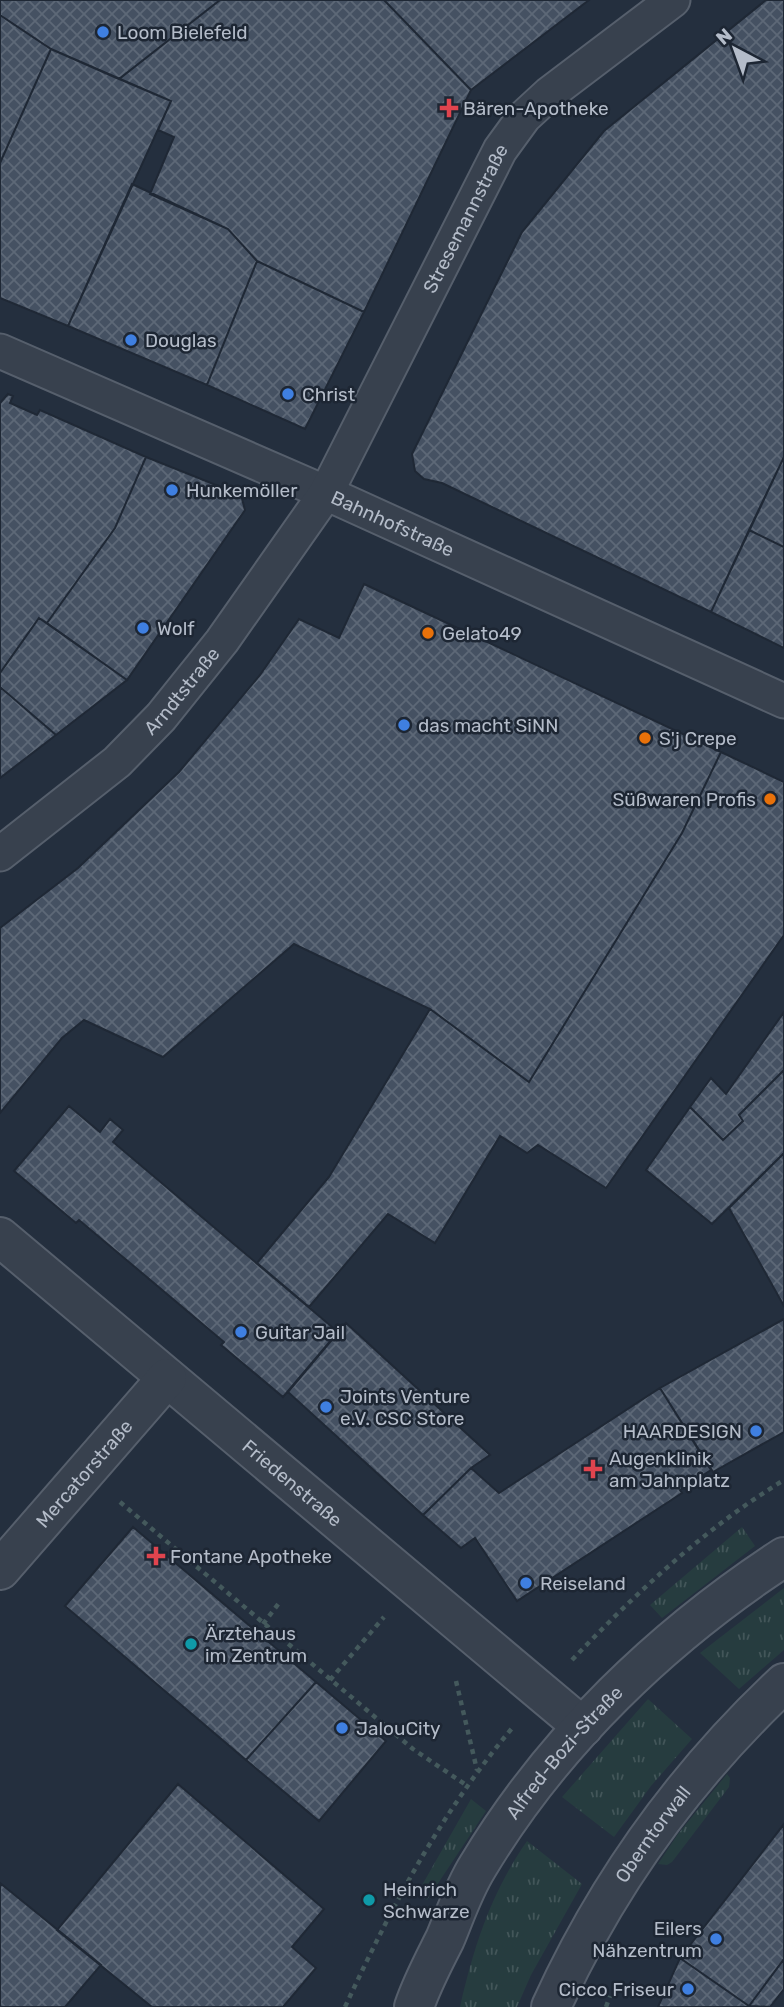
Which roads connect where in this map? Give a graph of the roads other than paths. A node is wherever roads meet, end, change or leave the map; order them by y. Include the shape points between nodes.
1 (673, 0) edge
2 (0, 351) edge
3 (326, 493) junction
4 (784, 701) edge
5 (0, 854) edge
6 (0, 1237) edge
7 (167, 1378) junction
8 (784, 1557) edge
9 (0, 1570) edge
10 (784, 1683) edge
11 (583, 1727) junction
12 (414, 2007) edge
13 (551, 2007) edge

1 - 3 street, Stresemannstraße via 549,94 500,150
2 - 3 street, Bahnhofstraße
3 - 4 street, Bahnhofstraße
3 - 5 street, Arndtstraße via 222,641 161,717 117,762
6 - 7 street, Friedenstraße
7 - 9 street, Mercatorstraße
7 - 11 street, Friedenstraße
8 - 11 street, Alfred-Bozi-Straße via 655,1655
10 - 13 street, Oberntorwall via 734,1731 658,1822 600,1910
11 - 12 street, Alfred-Bozi-Straße via 477,1867

